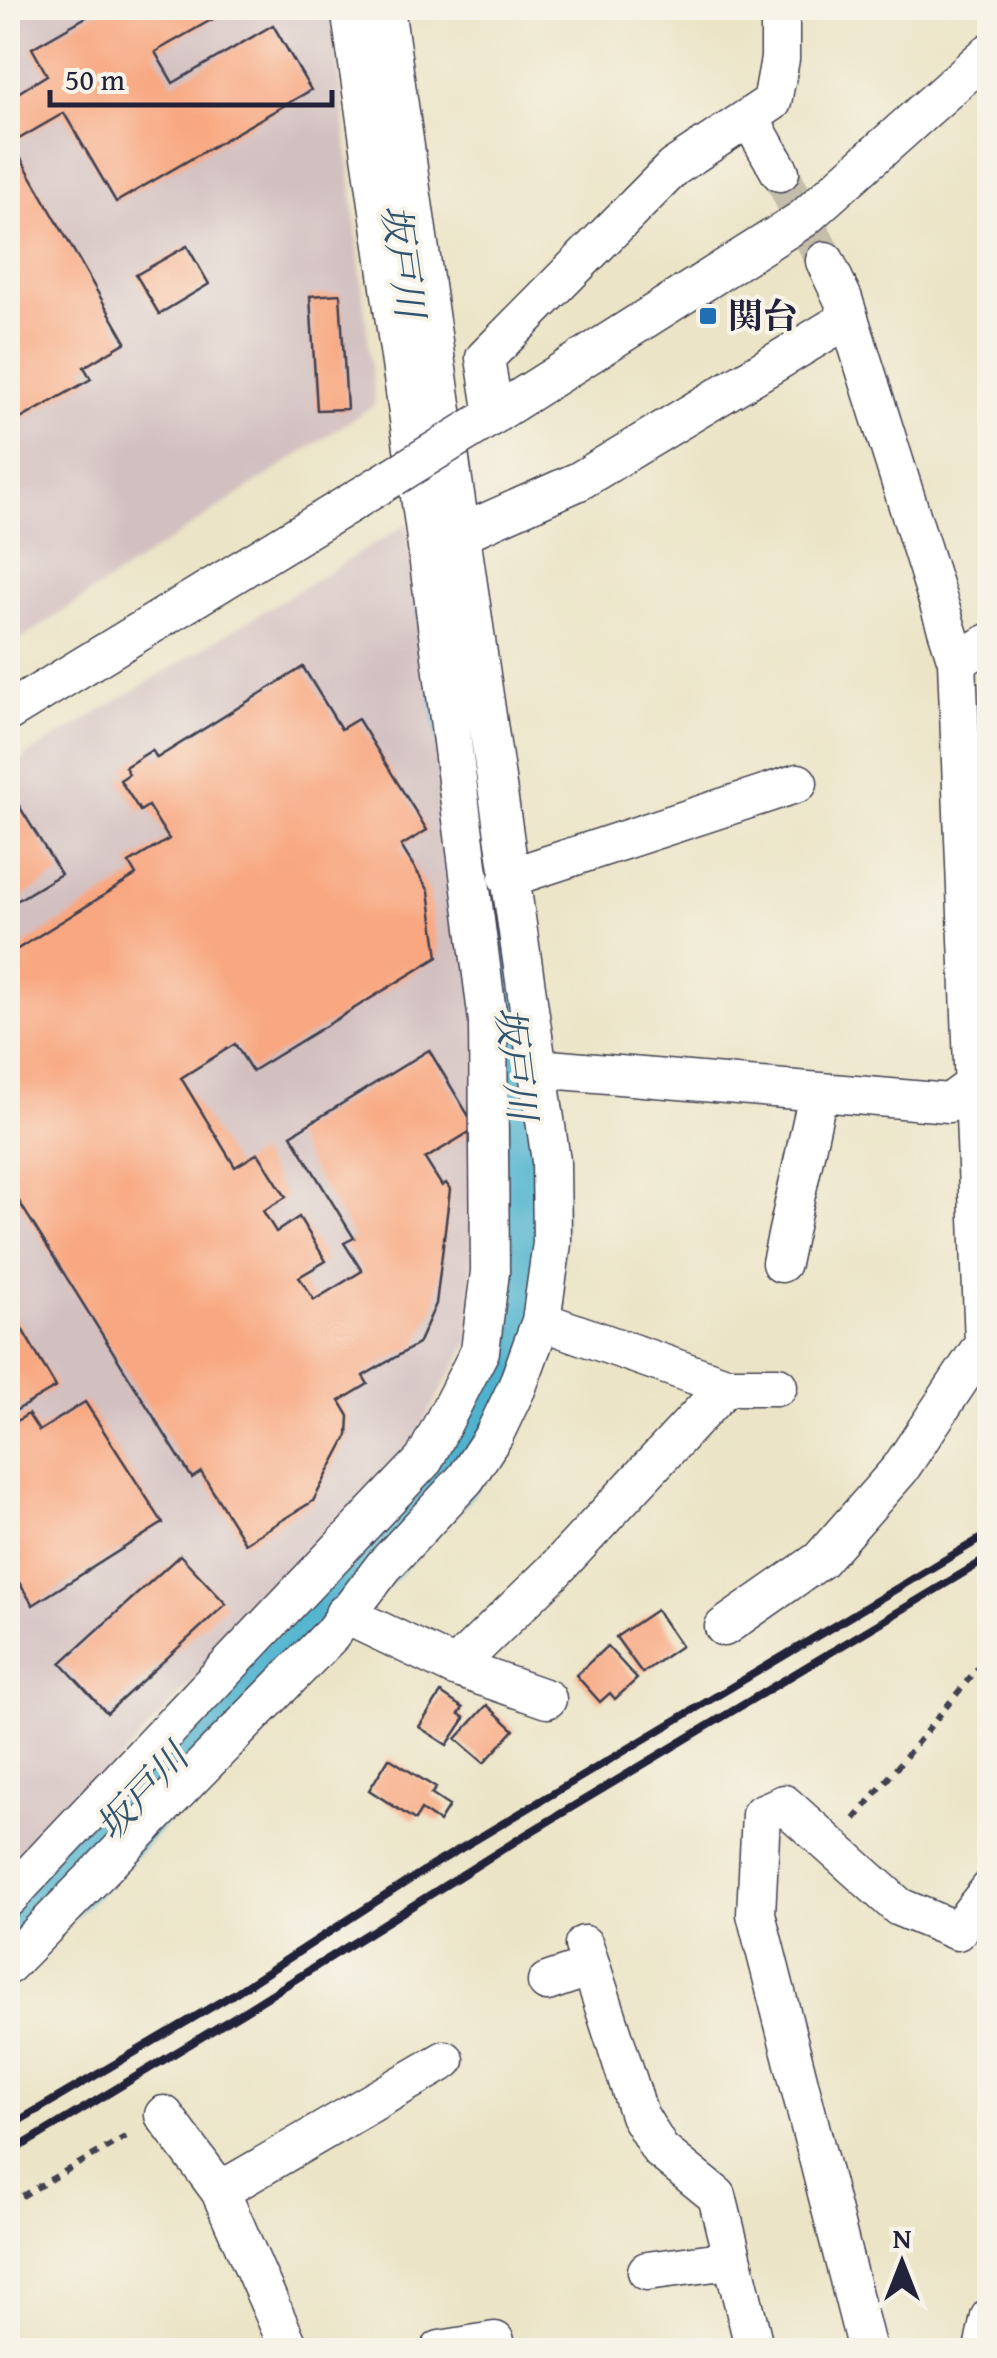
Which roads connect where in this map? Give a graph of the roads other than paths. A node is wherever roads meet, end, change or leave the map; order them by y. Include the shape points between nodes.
1 (350, 8) edge
2 (385, 8) edge
3 (780, 8) edge
4 (990, 52) edge
5 (750, 119) junction
6 (780, 172) tunnel mouth
7 (824, 261) tunnel mouth
8 (849, 318) junction
9 (485, 420) junction
10 (460, 534) junction
11 (990, 642) edge
12 (957, 660) junction
13 (8, 712) edge
14 (798, 783) dead end
15 (508, 878) junction
16 (537, 1068) junction
17 (982, 1084) edge
18 (818, 1094) junction
19 (780, 1263) dead end
20 (542, 1322) junction
21 (726, 1386) junction
22 (778, 1386) dead end
23 (344, 1614) junction
24 (724, 1627) dead end
25 (455, 1667) junction
26 (546, 1699) dead end
27 (990, 1889) edge
28 (8, 1898) edge
29 (11, 1953) edge
30 (546, 1982) dead end
31 (445, 2060) dead end
32 (164, 2115) road end
33 (220, 2191) junction
34 (730, 2260) junction
35 (647, 2271) dead end
36 (990, 2317) edge
37 (495, 2341) dead end
38 (290, 2350) edge
39 (440, 2350) edge
40 (755, 2350) edge
41 (868, 2350) edge
42 (982, 2350) edge

1 - 28 street via 488,1021 490,1272 480,1352 424,1460
2 - 10 street
3 - 5 street via 772,102
4 - 9 street via 802,218
5 - 6 street
5 - 9 street via 672,168 485,358
7 - 8 street
8 - 10 street via 579,481
8 - 12 street
9 - 13 street, bridge
10 - 15 street
11 - 12 street
12 - 17 street
14 - 15 street
15 - 16 street
16 - 18 street
16 - 20 street via 551,1161
17 - 18 street via 950,1103
17 - 24 street via 984,1343 900,1469 820,1560
18 - 19 street
20 - 21 street
20 - 23 street via 494,1434 466,1478
21 - 22 street
21 - 25 street
23 - 25 street
23 - 29 street via 331,1635
25 - 26 street
27 - 41 street via 957,1931 899,1906 784,1804 760,1814 756,1914
30 - 34 street via 587,1956 639,2115 643,2153 716,2196
31 - 33 street
32 - 33 street
33 - 38 street
34 - 35 street
34 - 40 street
36 - 42 street
37 - 39 street

